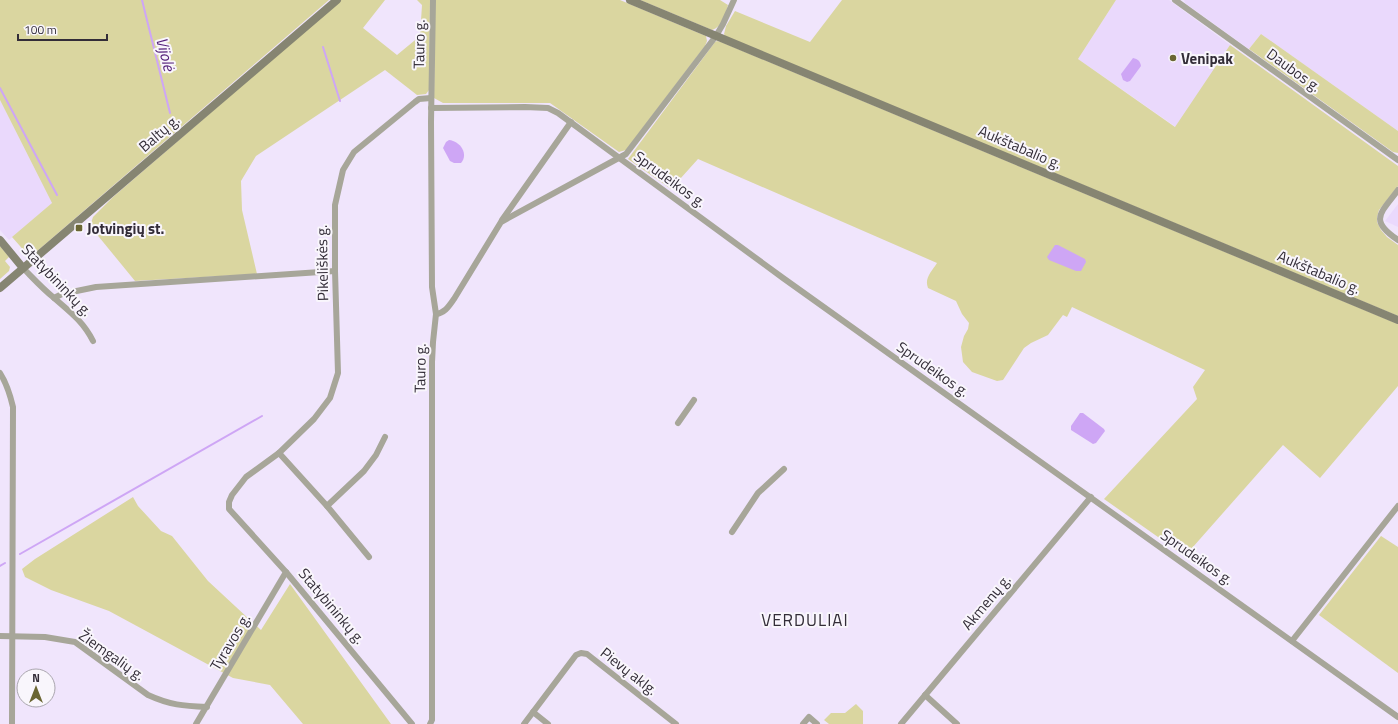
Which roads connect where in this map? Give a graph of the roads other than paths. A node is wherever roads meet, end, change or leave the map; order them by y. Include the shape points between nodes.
1 (337, 0) edge
2 (433, 0) edge
3 (630, 0) edge
4 (734, 0) edge
5 (1175, 0) edge
6 (716, 36) junction
7 (431, 98) junction
8 (431, 108) junction
9 (571, 122) junction
10 (618, 158) junction
11 (1398, 160) edge
12 (1398, 190) edge
13 (501, 222) junction
14 (0, 240) edge
15 (1398, 240) edge
16 (24, 268) junction
17 (334, 271) junction
18 (0, 288) edge
19 (54, 298) junction
20 (436, 314) junction
21 (1398, 320) edge
22 (93, 341) dead end
23 (0, 373) edge
24 (694, 400) dead end
25 (678, 423) dead end
26 (385, 437) dead end
27 (279, 453) junction
28 (784, 469) dead end
29 (1091, 497) junction
30 (327, 506) junction
31 (1398, 506) edge
32 (229, 509) joint
33 (732, 532) dead end
34 (369, 557) dead end
35 (286, 572) junction
36 (0, 636) edge
37 (12, 636) junction
38 (1292, 640) junction
39 (925, 695) junction
40 (207, 707) junction
41 (533, 712) junction
42 (1398, 717) edge
43 (12, 724) edge
44 (196, 724) edge
45 (412, 724) edge
46 (430, 724) edge
47 (524, 724) edge
48 (548, 724) edge
49 (676, 724) edge
50 (804, 724) edge
51 (817, 724) edge
52 (901, 724) edge
53 (957, 724) edge

1 - 16 main road, Baltų g.
2 - 7 street, Tauro g.
3 - 6 main road, Aukštabalio g.
4 - 6 street
5 - 11 street, Daubos g.
6 - 10 street via 626,154
6 - 21 main road, Aukštabalio g.
7 - 8 street, Tauro g.
7 - 17 street, Pikeliškės g. via 415,102 354,152 343,170 335,205
8 - 9 street, Sprudeikos g. via 548,108
8 - 20 street, Tauro g. via 432,287
9 - 10 street, Sprudeikos g.
9 - 13 street
10 - 13 street
10 - 29 street, Sprudeikos g.
12 - 15 street via 1381,214 1380,221 1386,232
13 - 20 street via 448,308 441,314
14 - 16 main road, Statybininkų g.
16 - 18 main road, Baltų g.
16 - 19 street, Statybininkų g.
17 - 19 street via 96,287
17 - 27 street, Pikeliškės g. via 338,373 330,398 314,419
19 - 22 street, Statybininkų g. via 71,311
20 - 46 street, Tauro g. via 432,362
23 - 37 street via 6,381 13,407
24 - 25 street
26 - 30 street via 364,472
27 - 30 street
27 - 32 street, Pikeliškės g. via 246,477 232,495
28 - 33 street via 758,493
29 - 38 street, Sprudeikos g.
29 - 39 street, Akmenų g.
30 - 34 street
31 - 38 street
32 - 35 street, Statybininkų g.
35 - 40 street, Tyravos g.
35 - 45 street, Statybininkų g.
36 - 37 street, Žiemgalių g.
37 - 40 street, Žiemgalių g. via 56,638 75,642 148,695 180,706
37 - 43 street
38 - 42 street, Sprudeikos g.
39 - 52 street, Akmenų g.
39 - 53 street
40 - 44 street, Tyravos g.
41 - 47 street, Pievų aklg.
41 - 48 street
41 - 49 street, Pievų aklg. via 576,655 581,653 587,654
50 - 51 street via 809,717

